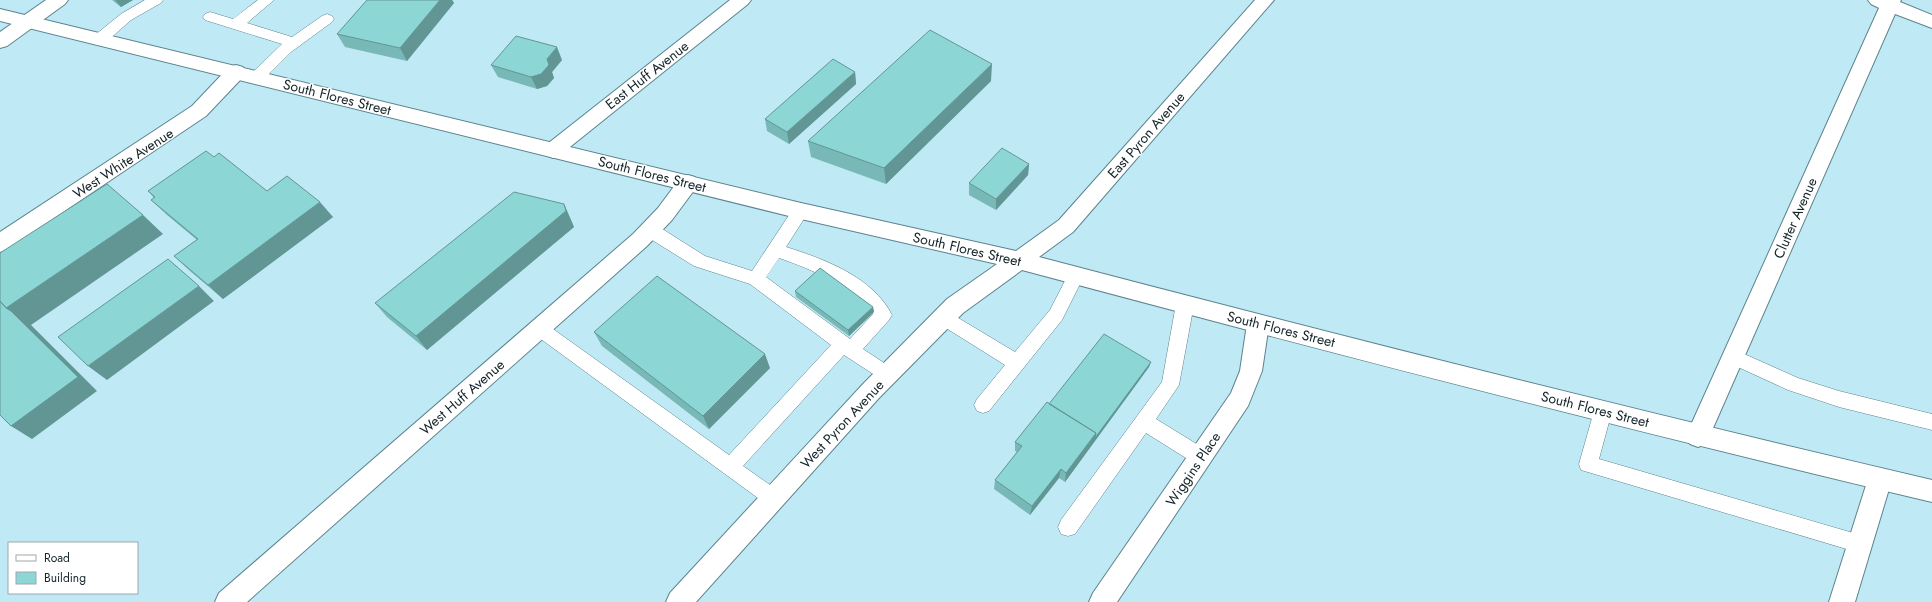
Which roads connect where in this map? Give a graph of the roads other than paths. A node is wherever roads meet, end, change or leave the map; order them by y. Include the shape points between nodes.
1 (59, 0) edge
2 (156, 0) edge
3 (267, 0) edge
4 (742, 0) edge
5 (1265, 0) edge
6 (1886, 2) edge
7 (0, 14) edge
8 (210, 17) dead end
9 (327, 19) dead end
10 (27, 21) junction
11 (1932, 22) edge
12 (234, 25) junction
13 (100, 39) junction
14 (0, 42) edge
15 (293, 42) junction
16 (236, 72) junction
17 (257, 77) junction
18 (553, 150) junction
19 (688, 184) junction
20 (801, 211) junction
21 (650, 230) junction
22 (0, 243) edge
23 (776, 250) junction
24 (1018, 260) junction
25 (1076, 276) junction
26 (756, 279) junction
27 (1185, 304) junction
28 (944, 318) junction
29 (1258, 324) junction
30 (540, 329) junction
31 (847, 347) junction
32 (1733, 357) junction
33 (1017, 363) junction
34 (887, 374) junction
35 (983, 405) dead end
36 (1603, 412) junction
37 (1144, 422) junction
38 (1932, 422) edge
39 (1698, 436) junction
40 (1201, 457) junction
41 (731, 466) junction
42 (1880, 479) junction
43 (1932, 491) edge
44 (774, 498) junction
45 (1068, 526) dead end
46 (1860, 544) junction
47 (228, 602) edge
48 (679, 602) edge
49 (1102, 602) edge
50 (1842, 602) edge

1 - 10 street
2 - 13 lane via 126,18
3 - 12 lane
4 - 18 street, East Huff Avenue
5 - 24 street, East Pyron Avenue via 1066,226
6 - 11 street
6 - 32 street, Clutter Avenue
7 - 10 street, South Flores Street
8 - 12 lane
9 - 15 lane
10 - 13 street, South Flores Street
10 - 14 street
12 - 15 lane
13 - 16 street, South Flores Street
15 - 17 lane
16 - 17 street, South Flores Street
16 - 22 street, West White Avenue via 199,111 168,134
17 - 18 street, South Flores Street
18 - 19 street, South Flores Street
19 - 20 street, South Flores Street
19 - 21 street, West Huff Avenue
20 - 23 lane
20 - 24 street, South Flores Street
21 - 26 lane via 700,261
21 - 30 street, West Huff Avenue
23 - 26 lane
23 - 31 lane via 822,266 868,296 880,308 883,315
24 - 25 street, South Flores Street
24 - 28 street, West Pyron Avenue via 955,306
25 - 27 street, South Flores Street
25 - 33 lane via 1056,315
26 - 31 lane
27 - 29 street, South Flores Street
27 - 37 lane via 1170,385
28 - 33 lane
28 - 34 street, West Pyron Avenue
29 - 36 street, South Flores Street
29 - 40 street, Wiggins Place via 1251,371 1240,399
30 - 41 lane
30 - 47 street, West Huff Avenue
31 - 34 lane
31 - 41 lane
32 - 38 lane via 1794,384 1839,399
32 - 39 street, Clutter Avenue
33 - 35 lane
34 - 44 street, West Pyron Avenue
36 - 39 street, South Flores Street
36 - 46 lane via 1588,464
37 - 40 lane
37 - 45 lane
39 - 42 street, South Flores Street
40 - 49 street, Wiggins Place
41 - 44 lane
42 - 43 street, South Flores Street
42 - 46 street
44 - 48 street, West Pyron Avenue
46 - 50 street

